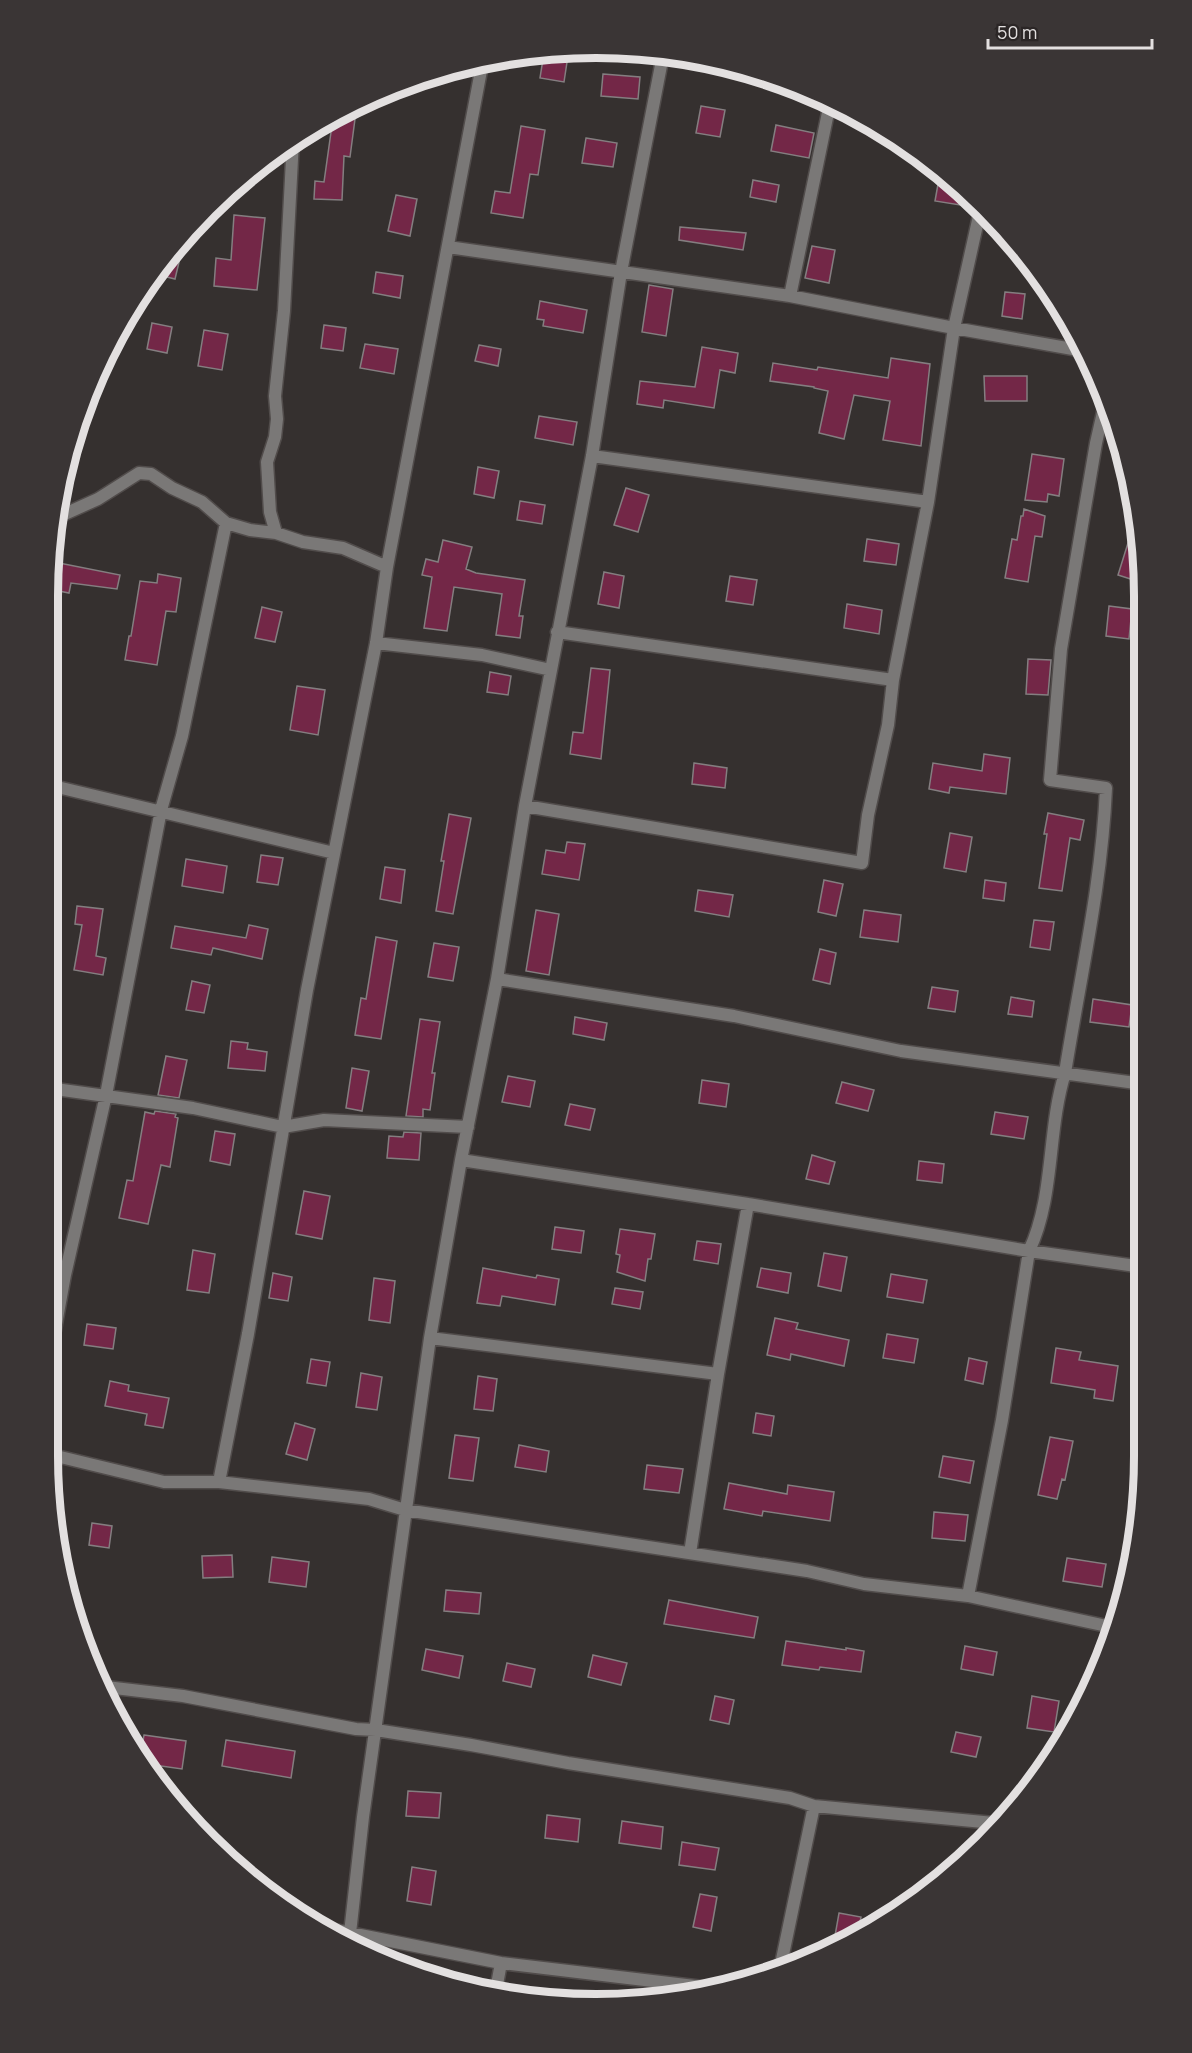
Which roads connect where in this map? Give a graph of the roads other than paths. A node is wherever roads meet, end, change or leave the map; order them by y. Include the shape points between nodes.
1 (662, 63) edge
2 (481, 71) edge
3 (828, 111) edge
4 (292, 152) edge
5 (978, 219) edge
6 (448, 247) junction
7 (621, 272) junction
8 (790, 296) junction
9 (954, 328) junction
10 (1073, 349) edge
11 (1102, 415) edge
12 (592, 456) junction
13 (928, 502) junction
14 (65, 514) edge
15 (226, 523) junction
16 (276, 533) junction
17 (387, 567) junction
18 (557, 632) junction
19 (376, 643) junction
20 (551, 670) junction
21 (893, 680) junction
22 (58, 787) edge
23 (525, 806) junction
24 (161, 810) junction
25 (334, 853) junction
26 (497, 979) junction
27 (1065, 1073) junction
28 (1134, 1083) edge
29 (58, 1089) edge
30 (106, 1095) junction
31 (283, 1127) junction
32 (468, 1127) junction
33 (460, 1160) junction
34 (748, 1204) junction
35 (1029, 1251) junction
36 (1134, 1266) edge
37 (58, 1313) edge
38 (430, 1338) junction
39 (718, 1374) junction
40 (58, 1456) edge
41 (219, 1482) junction
42 (405, 1510) junction
43 (690, 1553) junction
44 (968, 1596) junction
45 (1106, 1626) edge
46 (110, 1688) edge
47 (376, 1730) junction
48 (814, 1806) junction
49 (989, 1823) edge
50 (345, 1932) edge
51 (350, 1933) junction
52 (782, 1961) edge
53 (501, 1963) junction
54 (497, 1985) edge
55 (692, 1986) edge

1 - 7 street
2 - 6 street
3 - 8 street
4 - 16 street via 275,437 267,462 270,512
5 - 9 street
6 - 7 street
6 - 17 street
7 - 8 street
7 - 12 street
8 - 9 street
9 - 10 street
9 - 13 street
11 - 27 street via 1061,649 1050,780 1106,788 1097,893
12 - 13 street
12 - 18 street
13 - 21 street
14 - 15 street via 139,473 151,474 202,502
15 - 16 street
15 - 24 street via 182,736
16 - 17 street via 344,548
17 - 19 street
18 - 20 street
18 - 21 street
19 - 20 street via 482,655
19 - 25 street
20 - 23 street
21 - 23 street via 862,863
22 - 24 street
23 - 26 street
24 - 25 street
24 - 30 street
25 - 31 street
26 - 27 street via 734,1016 901,1051
26 - 32 street
27 - 28 street
27 - 35 street via 1037,1236
29 - 30 street
30 - 31 street
30 - 37 street
31 - 32 street via 324,1120
31 - 41 street
32 - 33 street
33 - 34 street
33 - 38 street
34 - 35 street
34 - 39 street
35 - 36 street
35 - 44 street
38 - 39 street
38 - 42 street
39 - 43 street
40 - 41 street via 164,1482
41 - 42 street via 369,1499
42 - 43 street
42 - 47 street
43 - 44 street via 864,1584
44 - 45 street
46 - 47 street via 183,1696
47 - 48 street via 790,1798
47 - 51 street
48 - 49 street
48 - 52 street
50 - 51 street
51 - 53 street
53 - 54 street
53 - 55 street

